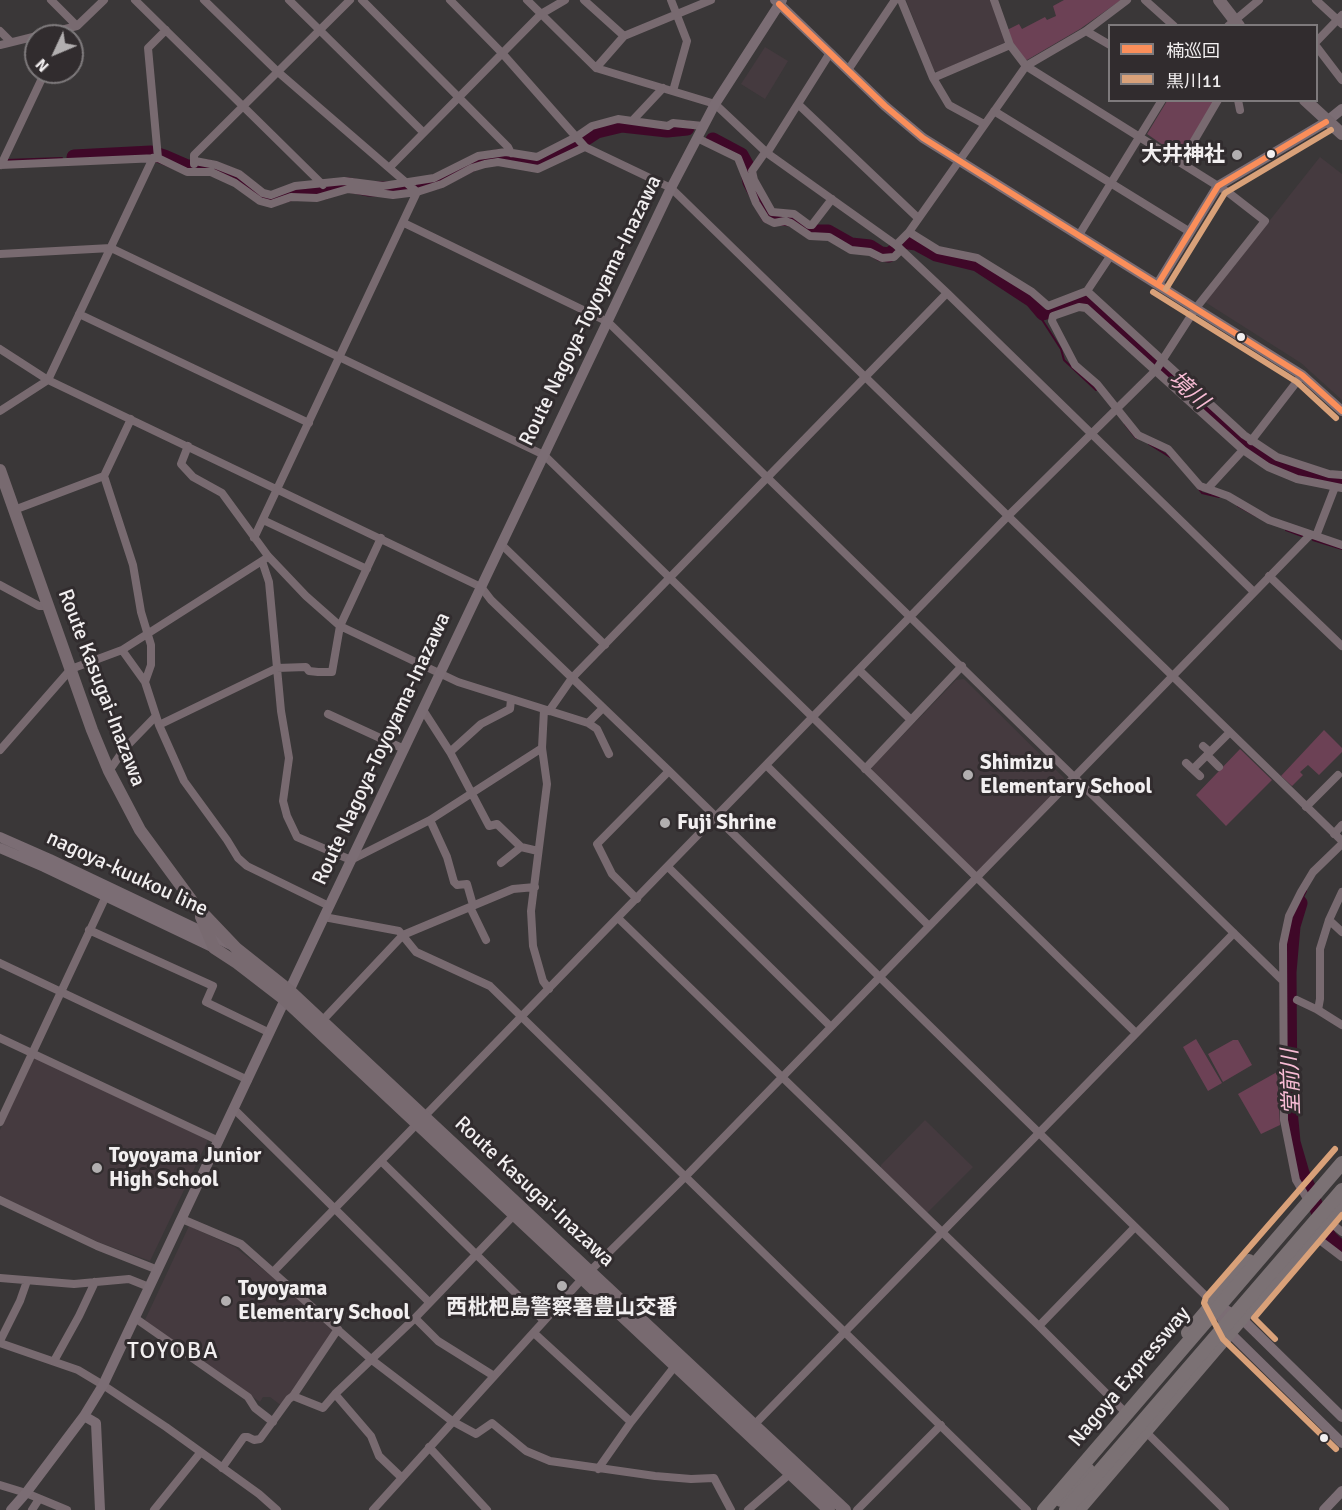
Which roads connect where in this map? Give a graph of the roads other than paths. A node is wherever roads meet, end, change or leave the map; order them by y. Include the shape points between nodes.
1 (51, 0) edge
2 (104, 0) edge
3 (135, 0) edge
4 (204, 0) edge
5 (289, 0) edge
6 (350, 0) edge
7 (362, 0) edge
8 (450, 0) edge
9 (527, 0) edge
10 (565, 0) edge
11 (584, 0) edge
12 (671, 0) edge
13 (711, 0) edge
14 (896, 0) edge
15 (901, 0) edge
16 (994, 0) edge
17 (1127, 0) edge
18 (1145, 0) edge
19 (1220, 0) edge
20 (1259, 0) edge
21 (1316, 0) edge
22 (778, 1) edge
23 (541, 14) junction
24 (677, 14) junction
25 (1340, 20) edge
26 (75, 24) edge
27 (79, 24) edge
28 (1172, 24) edge
29 (1234, 24) edge
30 (166, 30) junction
31 (0, 31) edge
32 (320, 31) junction
33 (1086, 31) junction
34 (624, 36) junction
35 (24, 39) edge
36 (11, 42) junction
37 (1318, 43) edge
38 (1108, 44) edge
39 (0, 45) edge
40 (1010, 45) junction
41 (1318, 45) edge
42 (502, 53) junction
43 (830, 53) junction
44 (1026, 66) junction
45 (597, 69) junction
46 (848, 70) junction
47 (278, 72) junction
48 (933, 78) junction
49 (1342, 80) edge
50 (39, 84) edge
51 (663, 88) junction
52 (673, 91) junction
53 (458, 96) junction
54 (1161, 102) edge
55 (1217, 102) edge
56 (1238, 102) edge
57 (1307, 102) edge
58 (715, 104) junction
59 (798, 104) junction
60 (243, 106) junction
61 (1342, 109) edge
62 (1240, 110) dead end
63 (994, 111) junction
64 (633, 120) junction
65 (1326, 122) junction
66 (984, 124) junction
67 (703, 126) junction
68 (423, 132) junction
69 (1342, 134) edge
70 (697, 138) junction
71 (1139, 138) junction
72 (580, 142) junction
73 (766, 152) junction
74 (511, 153) junction
75 (156, 156) junction
76 (959, 162) junction
77 (1181, 163) junction
78 (1, 165) edge
79 (194, 166) junction
80 (390, 167) junction
81 (1111, 183) junction
82 (323, 185) junction
83 (1218, 186) junction
84 (412, 187) junction
85 (671, 188) junction
86 (831, 199) junction
87 (918, 218) junction
88 (404, 223) junction
89 (909, 232) junction
90 (1190, 232) junction
91 (1078, 235) junction
92 (111, 248) junction
93 (899, 248) junction
94 (0, 254) edge
95 (1111, 255) junction
96 (1158, 284) junction
97 (1087, 291) junction
98 (947, 293) junction
99 (1197, 308) junction
100 (79, 314) junction
101 (608, 322) junction
102 (0, 349) edge
103 (340, 357) junction
104 (1159, 365) junction
105 (1302, 375) junction
106 (864, 376) junction
107 (48, 380) junction
108 (1117, 408) junction
109 (0, 411) edge
110 (1342, 411) edge
111 (131, 419) junction
112 (309, 423) junction
113 (1091, 434) junction
114 (1251, 441) junction
115 (188, 446) junction
116 (1243, 450) junction
117 (544, 454) junction
118 (1, 476) edge
119 (104, 476) junction
120 (768, 476) junction
121 (1342, 476) edge
122 (1338, 487) edge
123 (1208, 488) junction
124 (278, 490) junction
125 (14, 510) junction
126 (1008, 516) junction
127 (263, 520) junction
128 (1313, 536) junction
129 (254, 538) junction
130 (381, 538) junction
131 (502, 545) junction
132 (1342, 545) edge
133 (265, 559) junction
134 (367, 569) junction
135 (1269, 576) junction
136 (670, 579) junction
137 (0, 585) edge
138 (480, 587) junction
139 (1254, 592) junction
140 (48, 606) junction
141 (910, 617) junction
142 (340, 626) junction
143 (147, 633) junction
144 (605, 645) junction
145 (1342, 646) edge
146 (122, 650) junction
147 (962, 666) junction
148 (277, 668) junction
149 (71, 669) junction
150 (859, 670) junction
151 (440, 673) junction
152 (1173, 675) junction
153 (572, 678) junction
154 (145, 682) junction
155 (511, 700) junction
156 (603, 708) junction
157 (423, 710) junction
158 (547, 711) junction
159 (327, 714) dead end
160 (156, 716) junction
161 (813, 719) junction
162 (911, 720) junction
163 (588, 723) junction
164 (159, 725) junction
165 (1230, 732) junction
166 (2, 744) edge
167 (1203, 746) dead end
168 (542, 747) junction
169 (404, 749) junction
170 (450, 752) junction
171 (609, 754) dead end
172 (1208, 754) junction
173 (1186, 763) dead end
174 (767, 766) junction
175 (1219, 767) dead end
176 (864, 769) junction
177 (1193, 769) junction
178 (109, 771) junction
179 (669, 771) junction
180 (1338, 775) dead end
181 (1074, 776) junction
182 (1200, 776) dead end
183 (472, 793) junction
184 (1306, 807) junction
185 (716, 819) junction
186 (430, 820) junction
187 (1342, 825) edge
188 (1334, 834) junction
189 (0, 837) edge
190 (1342, 842) edge
191 (521, 847) junction
192 (0, 848) edge
193 (538, 851) junction
194 (351, 860) junction
195 (501, 863) dead end
196 (668, 867) junction
197 (976, 877) junction
198 (535, 887) junction
199 (1342, 892) edge
200 (106, 896) junction
201 (637, 899) junction
202 (195, 905) junction
203 (329, 906) junction
204 (471, 906) junction
205 (324, 917) junction
206 (619, 919) junction
207 (1329, 920) junction
208 (928, 925) junction
209 (90, 930) junction
210 (1342, 932) edge
211 (1234, 933) junction
212 (210, 934) junction
213 (404, 935) junction
214 (486, 940) dead end
215 (214, 948) junction
216 (236, 948) junction
217 (0, 963) edge
218 (878, 977) junction
219 (1283, 981) junction
220 (549, 989) junction
221 (60, 992) junction
222 (287, 996) junction
223 (1297, 1000) dead end
224 (1318, 1010) junction
225 (522, 1017) junction
226 (322, 1021) junction
227 (1342, 1025) edge
228 (830, 1026) junction
229 (270, 1033) junction
230 (1136, 1033) junction
231 (0, 1038) edge
232 (33, 1053) junction
233 (781, 1077) junction
234 (248, 1080) junction
235 (234, 1110) junction
236 (421, 1121) junction
237 (0, 1122) edge
238 (1039, 1133) junction
239 (219, 1141) junction
240 (1342, 1155) edge
241 (381, 1161) junction
242 (1342, 1163) edge
243 (685, 1177) junction
244 (1342, 1177) edge
245 (1342, 1190) edge
246 (1306, 1196) junction
247 (1342, 1196) edge
248 (0, 1200) edge
249 (1342, 1201) edge
250 (335, 1209) junction
251 (514, 1215) junction
252 (182, 1219) junction
253 (1319, 1226) junction
254 (1135, 1227) junction
255 (1342, 1232) edge
256 (942, 1233) junction
257 (477, 1254) junction
258 (1342, 1257) edge
259 (158, 1270) junction
260 (273, 1272) junction
261 (586, 1275) junction
262 (0, 1278) edge
263 (27, 1281) junction
264 (94, 1282) junction
265 (149, 1287) junction
266 (429, 1302) junction
267 (1213, 1303) junction
268 (135, 1318) junction
269 (415, 1318) junction
270 (1242, 1319) junction
271 (544, 1321) junction
272 (1039, 1326) junction
273 (338, 1329) junction
274 (534, 1333) junction
275 (845, 1333) junction
276 (1230, 1333) junction
277 (0, 1342) edge
278 (54, 1360) junction
279 (372, 1360) junction
280 (675, 1366) junction
281 (494, 1376) junction
282 (103, 1385) junction
283 (335, 1394) junction
284 (293, 1396) junction
285 (1122, 1409) junction
286 (84, 1416) junction
287 (1342, 1417) edge
288 (273, 1422) junction
289 (452, 1422) junction
290 (631, 1422) junction
291 (754, 1425) junction
292 (941, 1425) junction
293 (1145, 1431) junction
294 (1342, 1443) edge
295 (429, 1447) junction
296 (200, 1453) junction
297 (222, 1468) junction
298 (598, 1469) junction
299 (794, 1469) junction
300 (401, 1477) junction
301 (0, 1485) edge
302 (1342, 1491) edge
303 (26, 1493) junction
304 (39, 1499) junction
305 (53, 1507) edge
306 (11, 1510) edge
307 (32, 1510) edge
308 (67, 1510) edge
309 (100, 1510) edge
310 (154, 1510) edge
311 (276, 1510) edge
312 (373, 1510) edge
313 (486, 1510) edge
314 (731, 1510) edge
315 (748, 1510) edge
316 (830, 1510) edge
317 (845, 1510) edge
318 (857, 1510) edge
319 (1028, 1510) edge
320 (1036, 1510) edge
321 (1044, 1510) edge
322 (1052, 1510) edge
323 (1066, 1510) edge
324 (1078, 1510) edge
325 (1225, 1510) edge
326 (1324, 1510) edge

1 - 26 street
2 - 27 street
3 - 30 street
4 - 47 street
5 - 32 street
6 - 32 street
7 - 53 street
8 - 42 street
9 - 23 street
10 - 23 street
11 - 34 street
12 - 24 street
13 - 24 street
14 - 46 street
15 - 48 street
16 - 40 street
17 - 33 street
18 - 28 street
19 - 29 main road
20 - 29 street
21 - 25 street
22 - 43 main road
22 - 58 main road, Route Nagoya-Toyoyama-Inazawa
23 - 42 street
23 - 45 street
24 - 34 street
24 - 52 street via 687,41
25 - 37 street
30 - 60 street
30 - 75 street via 148,48
31 - 36 street
32 - 47 street
32 - 68 street
33 - 38 street
33 - 44 street
34 - 45 street
35 - 36 street
36 - 39 street
40 - 44 street
40 - 48 street
41 - 49 street
42 - 53 street
42 - 72 street
43 - 46 main road
43 - 59 street
44 - 63 street
44 - 71 street
45 - 51 street
46 - 76 main road via 923,138
47 - 60 street
47 - 80 street
48 - 66 street via 949,105
50 - 78 street
51 - 52 street
51 - 64 street
52 - 58 street
53 - 68 street
53 - 74 street
54 - 71 street
55 - 77 street
56 - 62 street
57 - 65 main road
58 - 67 main road, Route Nagoya-Toyoyama-Inazawa
58 - 73 street
59 - 73 street
59 - 87 street
60 - 79 street via 194,155
60 - 82 street
61 - 65 main road
63 - 66 street
63 - 81 street
64 - 67 street
64 - 72 street via 618,119 592,126
65 - 69 main road
65 - 83 main road
66 - 76 street
67 - 70 main road, Route Nagoya-Toyoyama-Inazawa
68 - 80 street
70 - 85 main road, Route Nagoya-Toyoyama-Inazawa
70 - 93 street via 738,158 766,219 791,223 810,236 829,237 851,249 882,258 894,257
71 - 77 street
71 - 81 street
72 - 74 street via 537,158
72 - 84 street via 538,169 498,162 472,168 442,184
72 - 85 street
73 - 86 street
73 - 86 street via 752,171 772,212 794,214 812,225
74 - 84 street via 478,156
75 - 78 street
75 - 79 street via 188,172
75 - 92 street
76 - 87 street
76 - 91 main road
77 - 83 street
79 - 82 street via 216,165 271,195 295,186
79 - 84 street via 236,183 260,201 272,204 291,197 317,198 348,189 393,195
80 - 84 street
81 - 90 street
81 - 91 street
82 - 84 street via 344,181
83 - 90 main road
83 - 99 street via 1265,221
84 - 88 street
85 - 101 main road, Route Nagoya-Toyoyama-Inazawa
85 - 106 street
86 - 93 street
87 - 89 street
88 - 101 street
88 - 103 street
89 - 93 street
89 - 97 street via 938,250 985,262 1032,291 1048,306
90 - 96 main road
91 - 95 main road
92 - 94 street
92 - 100 street
92 - 103 street
93 - 98 street
95 - 96 main road
95 - 97 street
96 - 99 main road
97 - 104 street
98 - 106 street
98 - 113 street
99 - 104 street
99 - 105 main road
100 - 107 street
100 - 112 street
101 - 117 main road, Route Nagoya-Toyoyama-Inazawa
101 - 120 street
102 - 107 street
103 - 112 street
103 - 117 street
104 - 108 street
104 - 108 street via 1086,308 1053,316 1075,364
104 - 114 street
104 - 116 street
105 - 110 main road
105 - 114 street
106 - 120 street
106 - 126 street
107 - 109 street
107 - 111 street
108 - 113 street
108 - 123 street via 1138,435 1168,449 1200,486
111 - 115 street
111 - 119 street
112 - 124 street
113 - 126 street
113 - 139 street
114 - 121 street via 1277,457
115 - 124 street
115 - 129 street via 181,464 193,477 222,493
116 - 122 street via 1268,467 1297,479
116 - 123 street
117 - 131 main road, Route Nagoya-Toyoyama-Inazawa
117 - 136 street
118 - 125 main road, Route Kasugai-Inazawa
119 - 125 street
119 - 143 street via 133,565
120 - 136 street
120 - 141 street
122 - 128 street
123 - 128 street via 1269,520
124 - 127 street
124 - 130 street
125 - 140 main road, Route Kasugai-Inazawa
126 - 141 street
126 - 152 street
127 - 129 street
127 - 134 street
128 - 132 street
128 - 135 street
129 - 133 street
130 - 134 street
130 - 138 street
131 - 138 main road, Route Nagoya-Toyoyama-Inazawa
131 - 144 street
133 - 142 street
133 - 143 street
133 - 148 street
134 - 142 street
135 - 139 street
135 - 145 street
136 - 144 street
136 - 161 street
137 - 140 street via 39,606
138 - 151 main road, Route Nagoya-Toyoyama-Inazawa
138 - 153 street
139 - 152 street
140 - 149 main road, Route Kasugai-Inazawa
141 - 147 street
141 - 150 street
142 - 148 street via 332,672 309,671 306,667
142 - 151 street
143 - 146 street
143 - 154 street via 152,665
144 - 153 street
146 - 149 street
146 - 154 street
147 - 162 street
147 - 181 street
148 - 164 street
148 - 194 street via 289,758 283,801 287,816 297,837
149 - 166 street
149 - 178 main road, Route Kasugai-Inazawa
150 - 161 street
150 - 162 street
151 - 155 street
151 - 157 main road, Route Nagoya-Toyoyama-Inazawa
152 - 165 street
152 - 181 street
153 - 156 street
153 - 158 street
154 - 160 street
155 - 158 street
155 - 170 street via 510,709 482,724
156 - 163 street
156 - 179 street
157 - 169 main road, Route Nagoya-Toyoyama-Inazawa
157 - 170 street
158 - 163 street
158 - 168 street
159 - 169 street
160 - 164 street
160 - 178 street
161 - 174 street
161 - 176 street
162 - 176 street
163 - 171 street via 597,729
164 - 203 street via 184,781 238,858
165 - 172 street
165 - 184 street
167 - 172 street
168 - 183 street
168 - 193 street via 547,784
169 - 194 main road, Route Nagoya-Toyoyama-Inazawa
170 - 183 street
172 - 175 street
172 - 177 street
173 - 177 street
174 - 185 street
174 - 208 street
176 - 197 street
177 - 182 street
178 - 202 main road, Route Kasugai-Inazawa via 140,830
179 - 185 street
179 - 201 street via 597,844 612,874
180 - 184 street
181 - 197 street
181 - 211 street
183 - 186 street
183 - 191 street via 489,826 497,824
184 - 188 street
185 - 196 street
185 - 218 street
186 - 194 street
186 - 204 street via 454,882 466,884
187 - 188 street
188 - 190 street
189 - 212 main road, nagoya-kuukou line
190 - 219 street via 1313,872 1289,917 1283,944
191 - 193 street
191 - 195 street
192 - 200 main road, nagoya-kuukou line
193 - 198 street
194 - 203 main road, Route Nagoya-Toyoyama-Inazawa
196 - 201 street
196 - 228 street
197 - 208 street
197 - 230 street
198 - 204 street via 513,889
198 - 220 street via 531,912 533,946
199 - 207 street
200 - 209 street
200 - 215 main road, nagoya-kuukou line
201 - 206 street
202 - 212 main road, Route Kasugai-Inazawa
202 - 216 main road, Route Kasugai-Inazawa
203 - 205 main road, Route Nagoya-Toyoyama-Inazawa
204 - 213 street
204 - 214 street
205 - 213 street
205 - 222 main road, Route Nagoya-Toyoyama-Inazawa
206 - 220 street
206 - 233 street
207 - 210 street
207 - 224 street via 1320,949
208 - 218 street
209 - 221 street
209 - 229 street via 213,986 206,1002
211 - 219 street
211 - 230 street
212 - 215 main road, Route Kasugai-Inazawa
212 - 216 main road, nagoya-kuukou line
213 - 225 street via 416,952 490,986
213 - 226 street
215 - 222 main road, Route Kasugai-Inazawa
216 - 222 main road, Route Kasugai-Inazawa
217 - 221 street
218 - 228 street
218 - 238 street
219 - 246 street via 1284,1120 1296,1180
220 - 225 street
221 - 232 street
221 - 234 street
222 - 226 main road, Route Kasugai-Inazawa
222 - 229 main road, Route Nagoya-Toyoyama-Inazawa
222 - 236 main road, Route Kasugai-Inazawa
223 - 224 street
224 - 227 street
225 - 236 street
225 - 243 street
226 - 236 main road, Route Kasugai-Inazawa
228 - 233 street
229 - 234 main road, Route Nagoya-Toyoyama-Inazawa
230 - 238 street
231 - 232 street
232 - 237 street
232 - 239 street
233 - 243 street
233 - 256 street
234 - 235 main road, Route Nagoya-Toyoyama-Inazawa
235 - 239 main road, Route Nagoya-Toyoyama-Inazawa
235 - 250 street
236 - 241 street
236 - 251 main road, Route Kasugai-Inazawa
236 - 261 main road, Route Kasugai-Inazawa
238 - 254 street
238 - 256 street
239 - 252 main road, Route Nagoya-Toyoyama-Inazawa
240 - 246 highway
241 - 250 street
241 - 257 street
242 - 321 highway, Nagoya Expressway, bridge
243 - 261 street
243 - 275 street
244 - 322 highway
245 - 323 highway, Nagoya Expressway, bridge
246 - 267 highway
247 - 253 highway, bridge
248 - 259 street
249 - 253 highway
250 - 260 street
250 - 266 street
251 - 257 street
251 - 261 main road, Route Kasugai-Inazawa
252 - 259 main road, Route Nagoya-Toyoyama-Inazawa
252 - 260 street via 241,1244
253 - 255 street
253 - 258 street
253 - 270 highway
254 - 267 street
254 - 272 street
256 - 272 street
256 - 275 street
257 - 266 street
257 - 271 street
259 - 265 main road, Route Nagoya-Toyoyama-Inazawa
260 - 273 street
261 - 271 street
261 - 280 main road, Route Kasugai-Inazawa
261 - 291 main road, Route Kasugai-Inazawa
262 - 263 street
263 - 264 street
263 - 277 street
264 - 265 street via 129,1279
264 - 278 street
265 - 268 main road, Route Nagoya-Toyoyama-Inazawa
266 - 269 street
267 - 270 main road
267 - 276 main road
267 - 285 highway
268 - 282 main road, Route Nagoya-Toyoyama-Inazawa
268 - 288 street via 248,1397
269 - 279 street
269 - 281 street via 438,1341
270 - 276 highway
270 - 287 main road
271 - 274 street
272 - 285 street
273 - 279 street
273 - 284 street
274 - 281 street
274 - 290 street
275 - 291 street
275 - 292 street
276 - 293 highway
276 - 294 main road
277 - 278 street
278 - 282 street
279 - 283 street
279 - 289 street
280 - 290 street
280 - 299 main road, Route Kasugai-Inazawa
281 - 289 street
282 - 286 main road, Route Nagoya-Toyoyama-Inazawa
282 - 296 street
283 - 284 street via 323,1408
283 - 300 street via 371,1436 379,1456
284 - 288 street
285 - 320 highway
286 - 303 main road, Route Nagoya-Toyoyama-Inazawa
286 - 309 main road via 96,1423
288 - 297 street via 260,1439 244,1437
289 - 295 street
289 - 298 street via 476,1434 492,1423 526,1451 550,1461
290 - 298 street
291 - 299 main road, Route Kasugai-Inazawa
292 - 318 street
292 - 319 street
293 - 324 highway
293 - 325 street
295 - 300 street
295 - 313 street
296 - 297 street
296 - 310 street
297 - 311 street
298 - 314 street via 714,1478
299 - 315 street
299 - 316 main road, Route Kasugai-Inazawa
299 - 317 main road, Route Kasugai-Inazawa
300 - 312 street
301 - 303 street
302 - 326 main road
303 - 304 street
303 - 306 main road, Route Nagoya-Toyoyama-Inazawa
304 - 305 street
304 - 307 street
305 - 308 street

